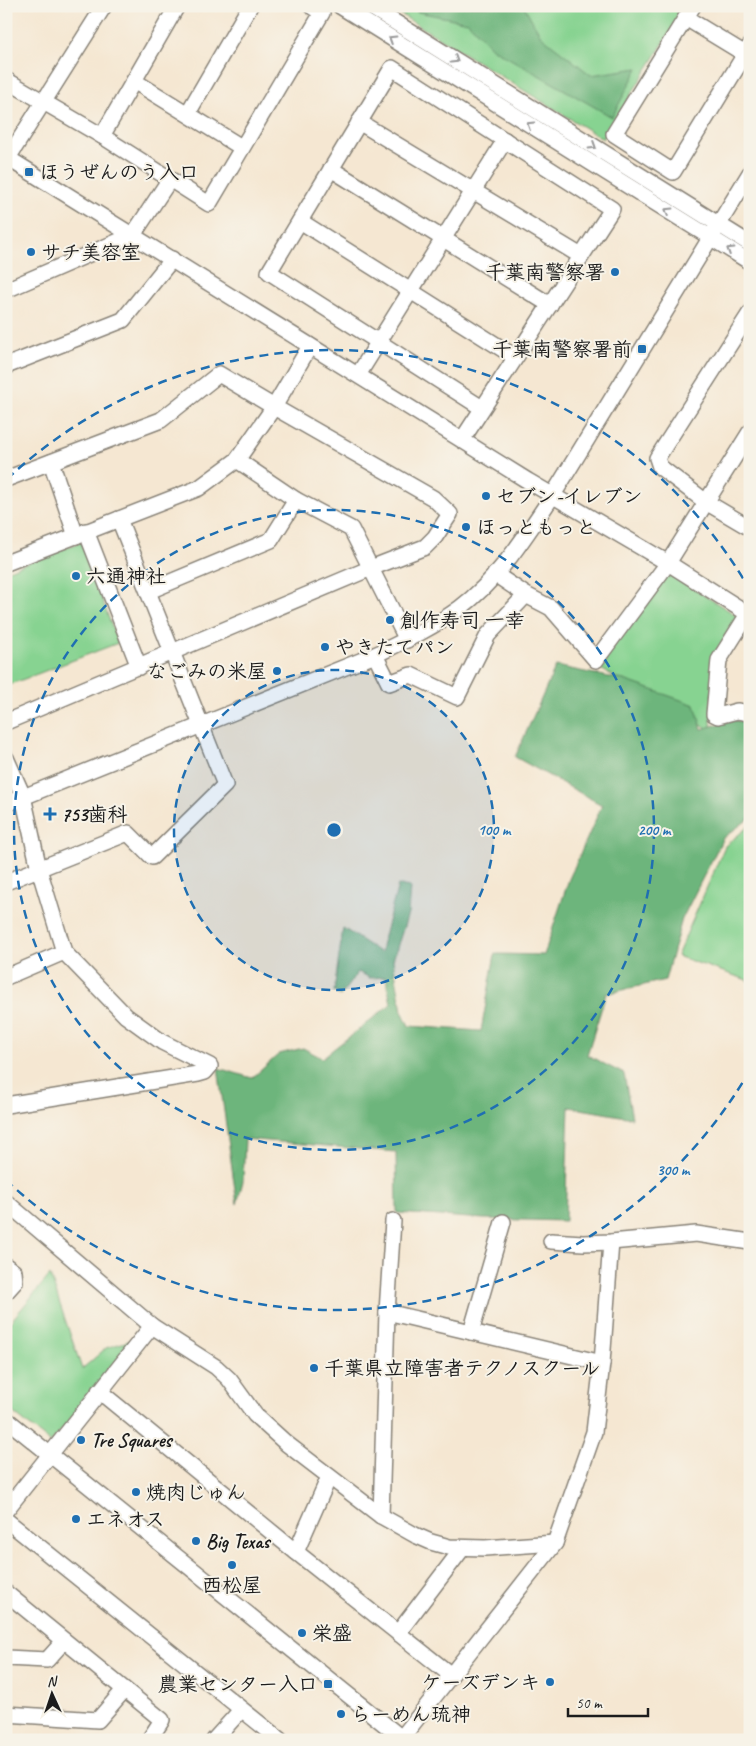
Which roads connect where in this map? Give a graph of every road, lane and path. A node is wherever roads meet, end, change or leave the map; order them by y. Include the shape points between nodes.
1 (104, 6) edge
2 (178, 6) edge
3 (250, 6) edge
4 (311, 6) edge
5 (340, 6) edge
6 (369, 6) edge
7 (690, 12) edge
8 (748, 52) edge
9 (6, 80) edge
10 (134, 81) junction
11 (43, 102) junction
12 (188, 113) junction
13 (360, 122) junction
14 (102, 136) junction
15 (505, 140) junction
16 (241, 147) junction
17 (7, 158) edge
18 (331, 169) junction
19 (750, 173) edge
20 (170, 179) junction
21 (473, 191) junction
22 (300, 221) junction
23 (713, 231) junction
24 (133, 235) junction
25 (443, 238) junction
26 (750, 244) edge
27 (581, 256) junction
28 (172, 259) junction
29 (750, 262) edge
30 (7, 287) edge
31 (410, 291) junction
32 (550, 305) junction
33 (750, 312) edge
34 (378, 342) junction
35 (310, 346) junction
36 (516, 357) junction
37 (6, 366) edge
38 (358, 375) junction
39 (274, 407) junction
40 (482, 408) junction
41 (750, 432) edge
42 (462, 440) junction
43 (237, 460) junction
44 (50, 462) junction
45 (6, 479) edge
46 (553, 495) junction
47 (296, 500) junction
48 (706, 502) junction
49 (119, 519) junction
50 (750, 528) edge
51 (81, 533) junction
52 (6, 563) edge
53 (668, 563) junction
54 (371, 568) junction
55 (495, 574) junction
56 (149, 591) junction
57 (526, 595) junction
58 (749, 615) edge
59 (407, 640) junction
60 (173, 653) junction
61 (376, 655) junction
62 (139, 666) junction
63 (747, 708) edge
64 (6, 722) edge
65 (201, 726) junction
66 (6, 758) edge
67 (23, 796) junction
68 (6, 804) edge
69 (39, 869) junction
70 (6, 882) edge
71 (64, 952) junction
72 (6, 977) edge
73 (6, 1105) edge
74 (6, 1202) edge
75 (393, 1221) dead end
76 (503, 1222) dead end
77 (551, 1241) dead end
78 (611, 1242) junction
79 (750, 1242) edge
80 (6, 1266) edge
81 (6, 1292) edge
82 (387, 1312) junction
83 (152, 1326) junction
84 (471, 1332) junction
85 (602, 1364) junction
86 (99, 1391) junction
87 (6, 1419) edge
88 (50, 1455) junction
89 (329, 1477) junction
90 (6, 1510) edge
91 (381, 1516) junction
92 (6, 1520) edge
93 (555, 1543) junction
94 (462, 1548) junction
95 (296, 1552) junction
96 (6, 1593) edge
97 (398, 1633) junction
98 (64, 1641) junction
99 (6, 1658) edge
100 (451, 1674) junction
101 (124, 1690) junction
102 (241, 1710) junction
103 (6, 1714) edge
104 (401, 1739) edge
105 (149, 1740) edge
106 (214, 1740) edge
107 (280, 1740) edge

1 - 11 street
2 - 10 street
3 - 12 street
4 - 16 street via 322,13
23 -> 5 street
6 -> 23 street
7 - 8 street
7 - 8 street via 614,134 673,172
9 - 11 street
10 - 12 street
10 - 14 street
11 - 14 street
11 - 17 street
12 - 16 street
13 - 15 street via 392,68
13 - 18 street
13 - 21 street
14 - 20 street
15 - 21 street
15 - 27 street via 612,209
16 - 20 street via 209,204
17 - 24 street
18 - 22 street
18 - 25 street
19 - 23 street
20 - 24 street
21 - 25 street
21 - 27 street
22 - 31 street
22 - 34 street via 269,272
23 - 26 street
29 -> 23 street
23 - 46 street
24 - 28 street
24 - 30 street
25 - 31 street
25 - 32 street
27 - 32 street
28 - 35 street
28 - 37 street via 123,320
31 - 34 street
31 - 36 street
32 - 36 street
33 - 48 street via 657,458 660,466
34 - 38 street
34 - 40 street
35 - 38 street
35 - 39 street
36 - 40 street
38 - 42 street
39 - 43 street
39 - 44 street via 219,374 161,420
39 - 54 street via 433,498 450,514 425,547
40 - 42 street
41 - 48 street
42 - 46 street
43 - 47 street
43 - 49 street via 198,488
44 - 45 street
44 - 51 street
46 - 53 street
46 - 55 street via 522,542
47 - 54 street via 352,529
47 - 56 street via 271,540
48 - 50 street
48 - 53 street
49 - 51 street
49 - 56 street
51 - 52 street
51 - 62 street
53 - 57 street via 596,660 551,608
53 - 58 street
54 - 59 street
54 - 60 street
55 - 57 street
55 - 59 street via 460,607
56 - 60 street
57 - 61 street via 488,635 457,697 411,675 389,683
58 - 63 street via 719,660 714,714 718,716
59 - 61 street
60 - 62 street
60 - 65 street
61 - 65 street
62 - 64 street
65 - 67 street
65 - 69 street via 226,785 152,858 128,833
66 - 67 street
67 - 68 street
67 - 69 street
69 - 70 street
69 - 71 street
71 - 72 street
71 - 73 street via 126,1016 162,1042 210,1066 198,1074
74 - 83 street
75 - 82 street
76 - 84 street
77 - 78 street
78 - 79 street via 696,1234
78 - 85 street
80 - 81 street via 14,1272 15,1282
82 - 84 street
82 - 91 street
83 - 86 street
83 - 89 street via 216,1367 255,1415
84 - 85 street
85 - 93 street via 594,1432
86 - 88 street
86 - 95 street
87 - 88 street
88 - 90 street
88 - 104 street
89 - 91 street
89 - 95 street
91 - 94 street via 431,1542
92 - 102 street
93 - 94 street
93 - 100 street
94 - 97 street
95 - 97 street
96 - 98 street
97 - 100 street
98 - 99 street via 47,1660
98 - 101 street
100 - 104 street
101 - 103 street via 98,1720
101 - 105 street via 162,1720
102 - 106 street
102 - 107 street

